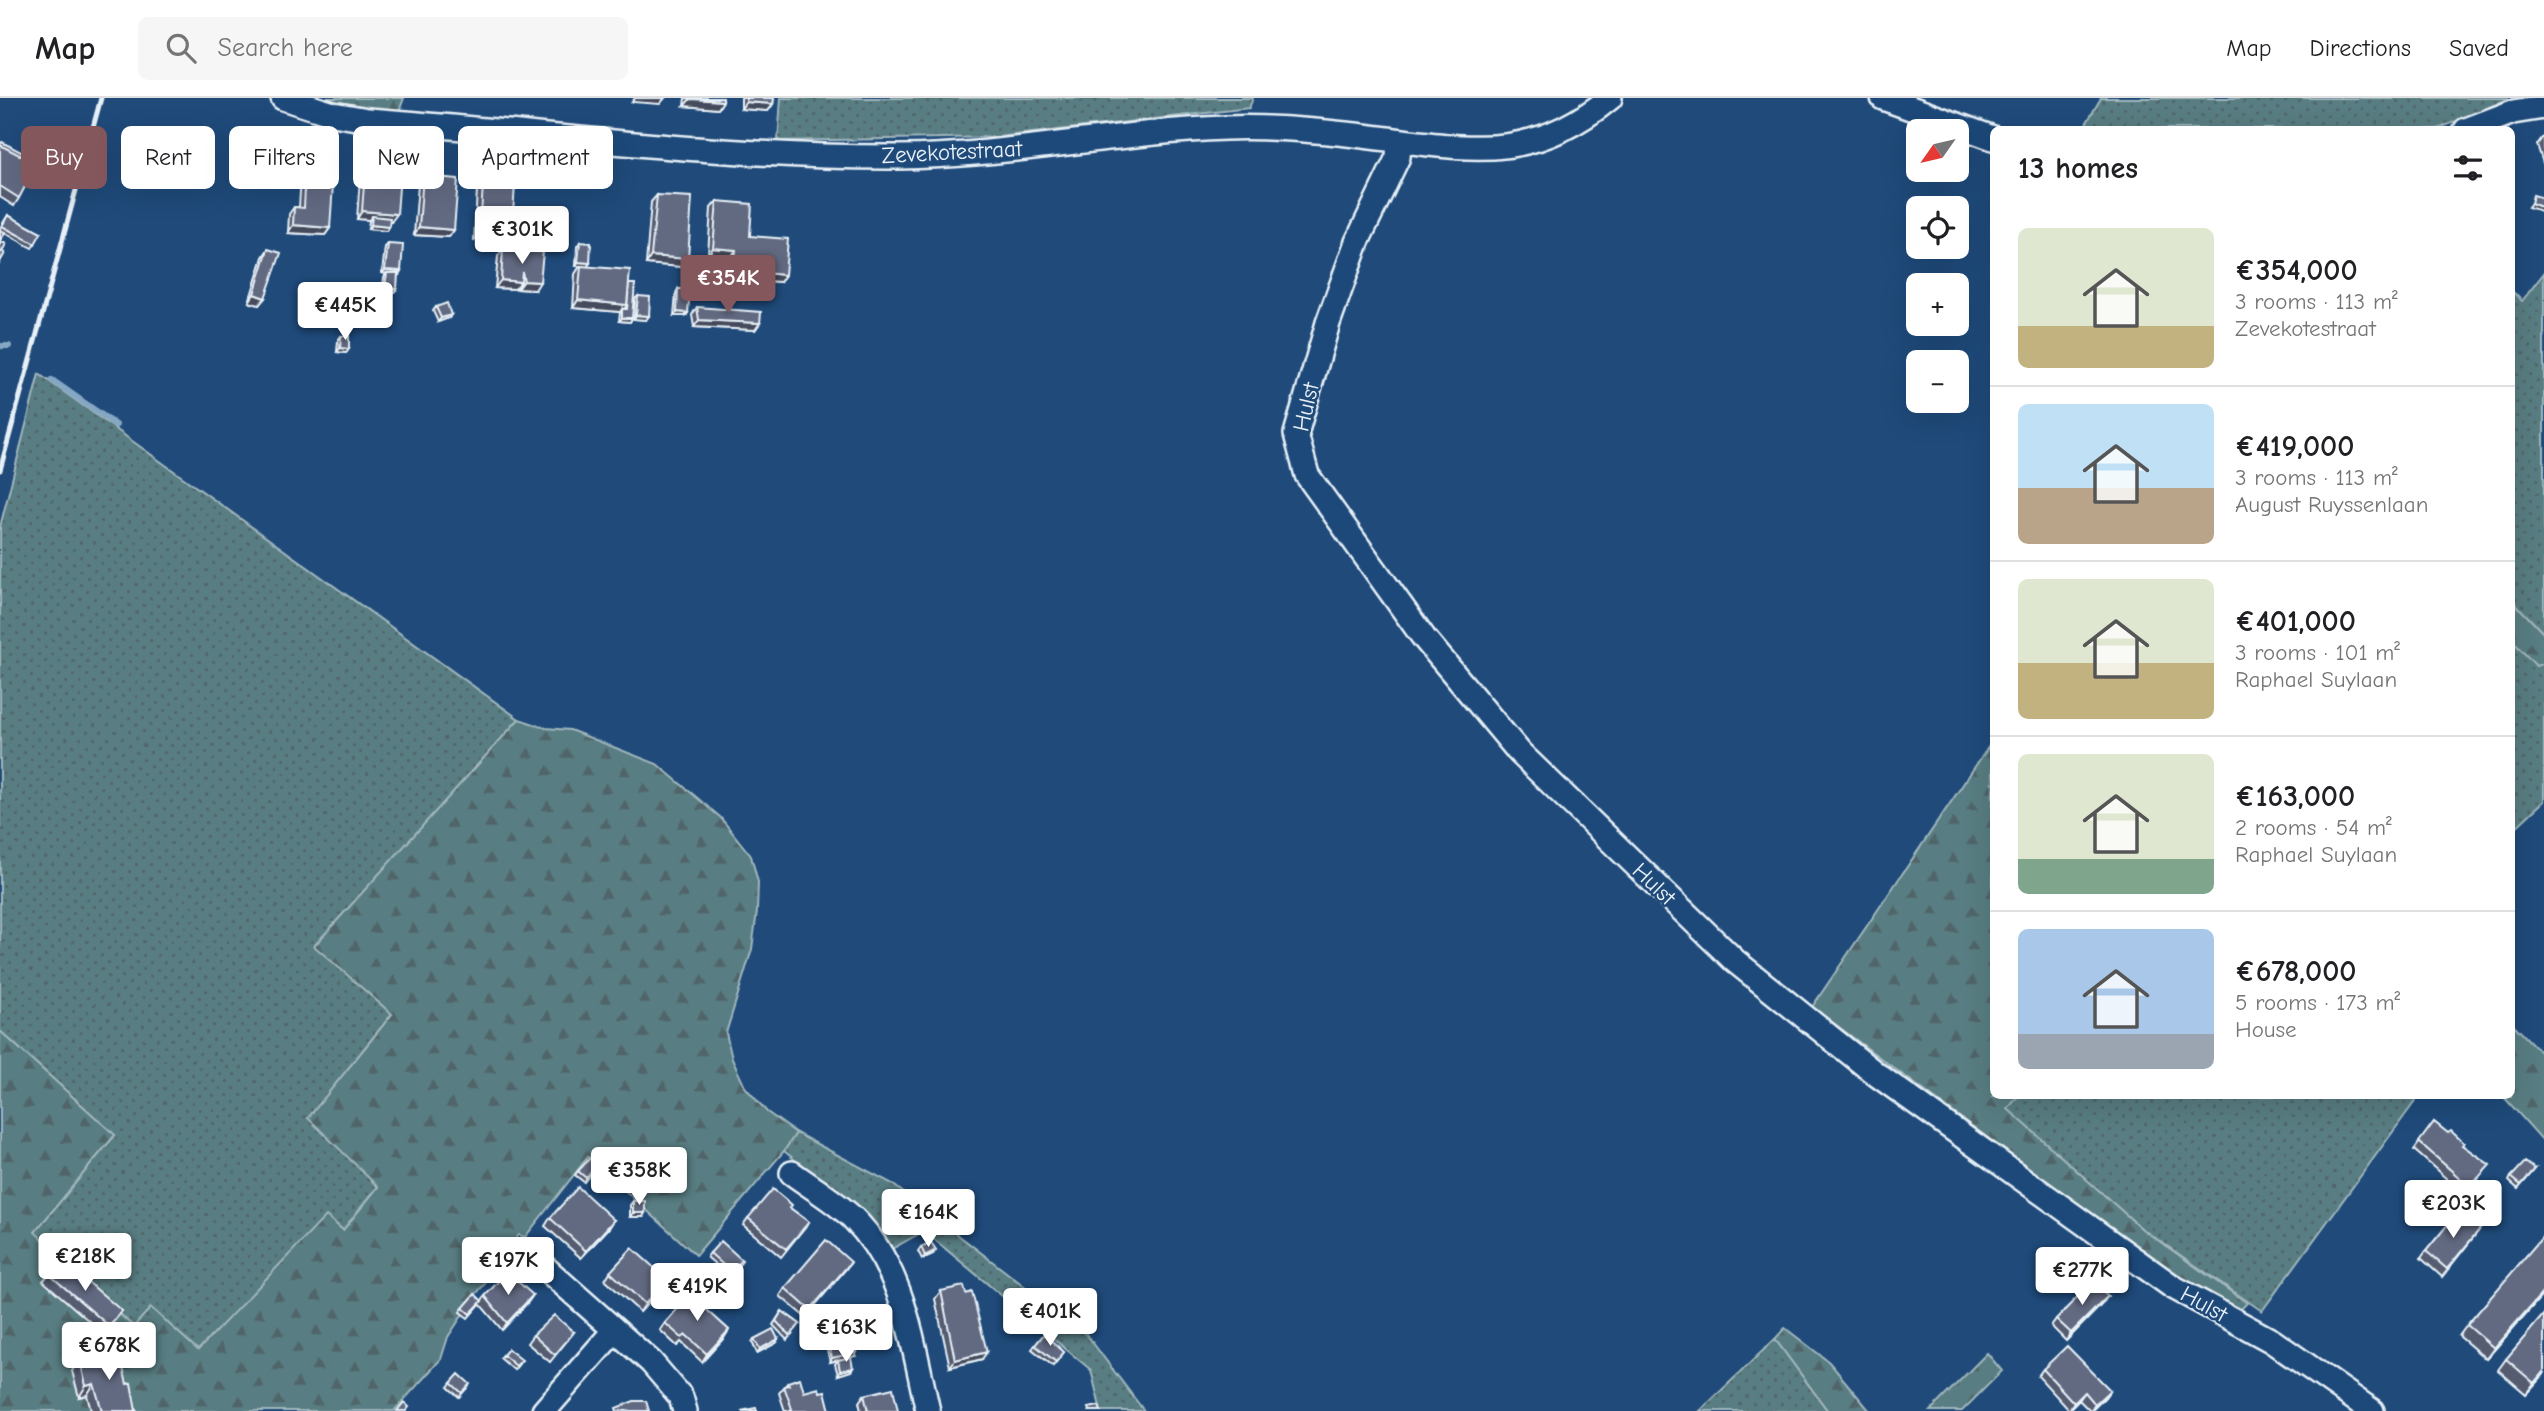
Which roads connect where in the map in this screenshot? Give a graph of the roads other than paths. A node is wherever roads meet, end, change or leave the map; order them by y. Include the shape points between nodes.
1 (284, 98) edge
2 (1610, 98) edge
3 (1883, 98) edge
4 (2544, 107) edge
5 (2476, 126) edge
6 (1990, 137) edge
7 (1399, 141) junction
8 (792, 1173) dead end
9 (544, 1267) dead end
10 (614, 1331) junction
11 (544, 1411) edge
12 (685, 1411) edge
13 (928, 1411) edge
14 (2372, 1411) edge

1 - 7 street, Zevekotestraat via 368,120 814,156 970,154 1274,127
2 - 7 street, Zevekotestraat via 1577,124 1532,142 1458,149
3 - 6 street
4 - 5 street via 2513,112
7 - 14 street, Hulst via 1398,157 1357,242 1328,323 1296,434 1307,475 1423,638 1520,753 1735,961 1876,1074 2172,1287 2272,1341
8 - 13 street via 852,1217 882,1255 901,1293
9 - 10 street
10 - 11 street
10 - 12 street via 651,1362 681,1397

